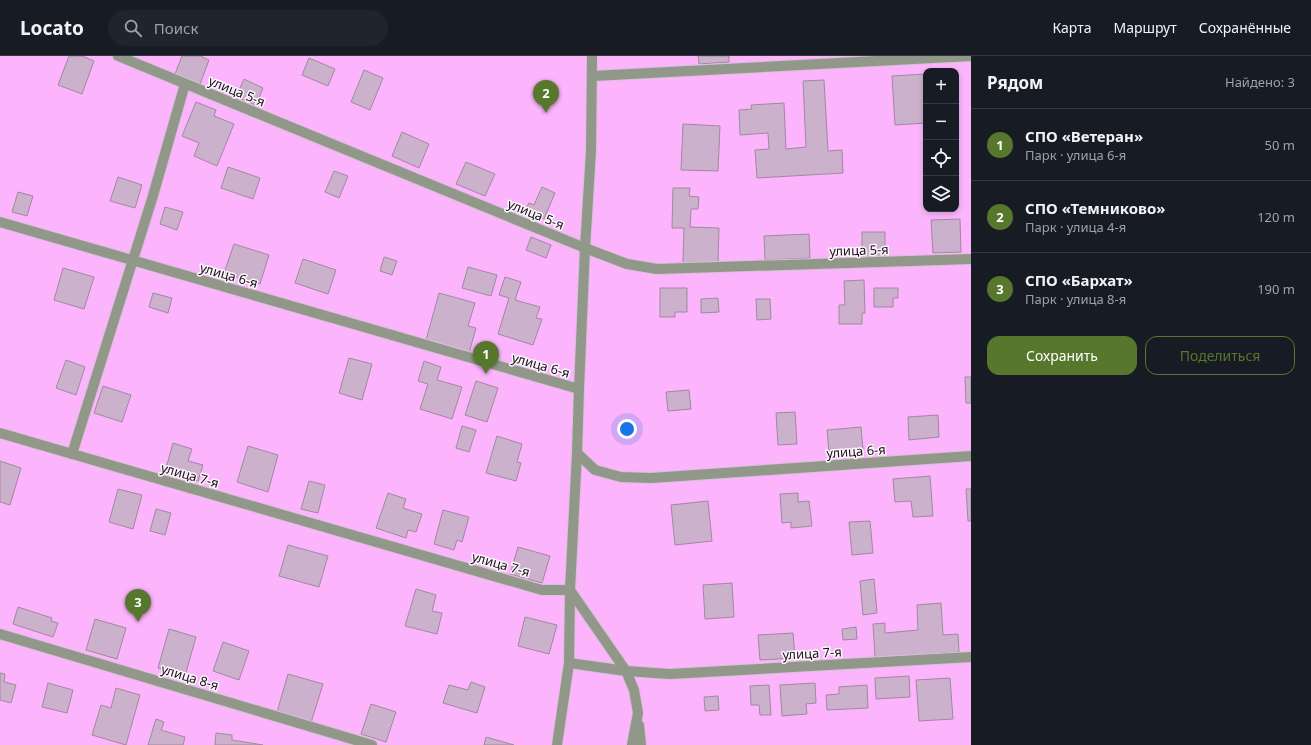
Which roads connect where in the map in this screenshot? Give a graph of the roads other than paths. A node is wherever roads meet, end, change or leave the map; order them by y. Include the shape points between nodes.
1 (118, 56) edge
2 (592, 56) edge
3 (971, 56) edge
4 (593, 76) junction
5 (185, 84) junction
6 (0, 222) edge
7 (585, 248) junction
8 (971, 259) edge
9 (132, 261) junction
10 (579, 389) junction
11 (0, 433) edge
12 (577, 453) junction
13 (72, 454) junction
14 (971, 456) edge
15 (570, 590) junction
16 (0, 634) edge
17 (971, 657) edge
18 (569, 663) junction
19 (626, 671) junction
20 (638, 712) junction
21 (372, 745) edge
22 (558, 745) edge
23 (632, 745) edge
24 (641, 745) edge

1 - 5 street, улица 5-я
2 - 4 street
3 - 4 street
4 - 7 street
5 - 7 street, улица 5-я
5 - 9 street
6 - 9 street, улица 6-я
7 - 8 street, улица 5-я via 627,264 657,269
7 - 10 street
9 - 10 street, улица 6-я
9 - 13 street
10 - 12 street, улица 6-я
11 - 13 street, улица 7-я
12 - 14 street, улица 6-я via 595,470 621,477 650,478
12 - 15 street
13 - 15 street, улица 7-я via 542,590
15 - 18 street
15 - 19 street
16 - 21 street, улица 8-я
17 - 19 street, улица 7-я via 670,674
18 - 19 street, улица 7-я
18 - 22 street
19 - 20 street via 634,690
20 - 23 street
20 - 24 street

